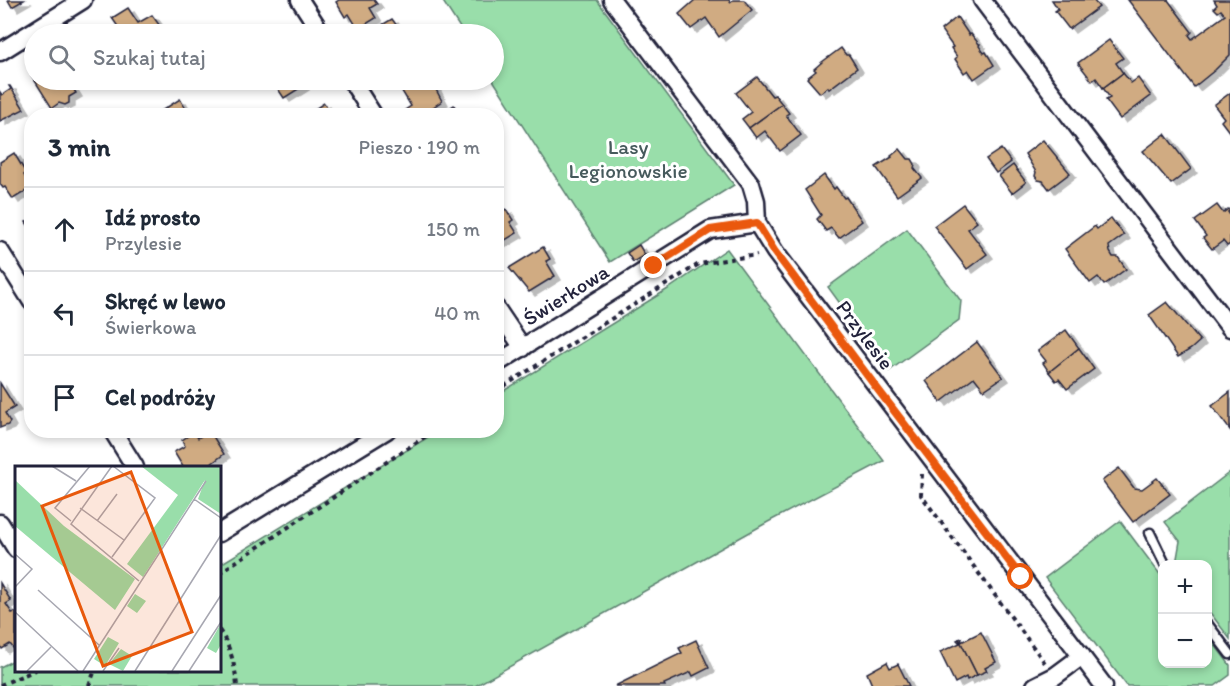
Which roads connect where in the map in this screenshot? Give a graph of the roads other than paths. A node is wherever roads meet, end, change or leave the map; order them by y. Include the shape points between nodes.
1 (83, 0) edge
2 (300, 0) edge
3 (612, 0) edge
4 (982, 0) edge
5 (44, 24) edge
6 (316, 24) edge
7 (24, 36) edge
8 (0, 51) edge
9 (357, 90) edge
10 (369, 108) edge
11 (757, 223) junction
12 (0, 251) edge
13 (24, 289) edge
14 (504, 320) edge
15 (1230, 328) edge
16 (523, 348) junction
17 (504, 359) edge
18 (118, 438) edge
19 (374, 438) edge
20 (134, 466) edge
21 (0, 523) edge
22 (220, 532) edge
23 (1150, 533) dead end
24 (15, 547) edge
25 (1163, 560) edge
26 (1212, 630) edge
27 (1230, 654) edge
28 (1082, 656) junction
29 (1035, 686) edge
30 (1104, 686) edge

1 - 5 street
2 - 6 street
3 - 11 street, Przylesie via 751,184
4 - 15 street
7 - 8 street
9 - 10 street
11 - 16 street, Świerkowa via 710,230
11 - 28 street, Przylesie via 775,252
12 - 13 street
14 - 16 street
16 - 17 street, Świerkowa
18 - 20 street
19 - 22 street
21 - 24 street
23 - 25 lane
26 - 27 lane
28 - 29 street
28 - 30 street, Przylesie

